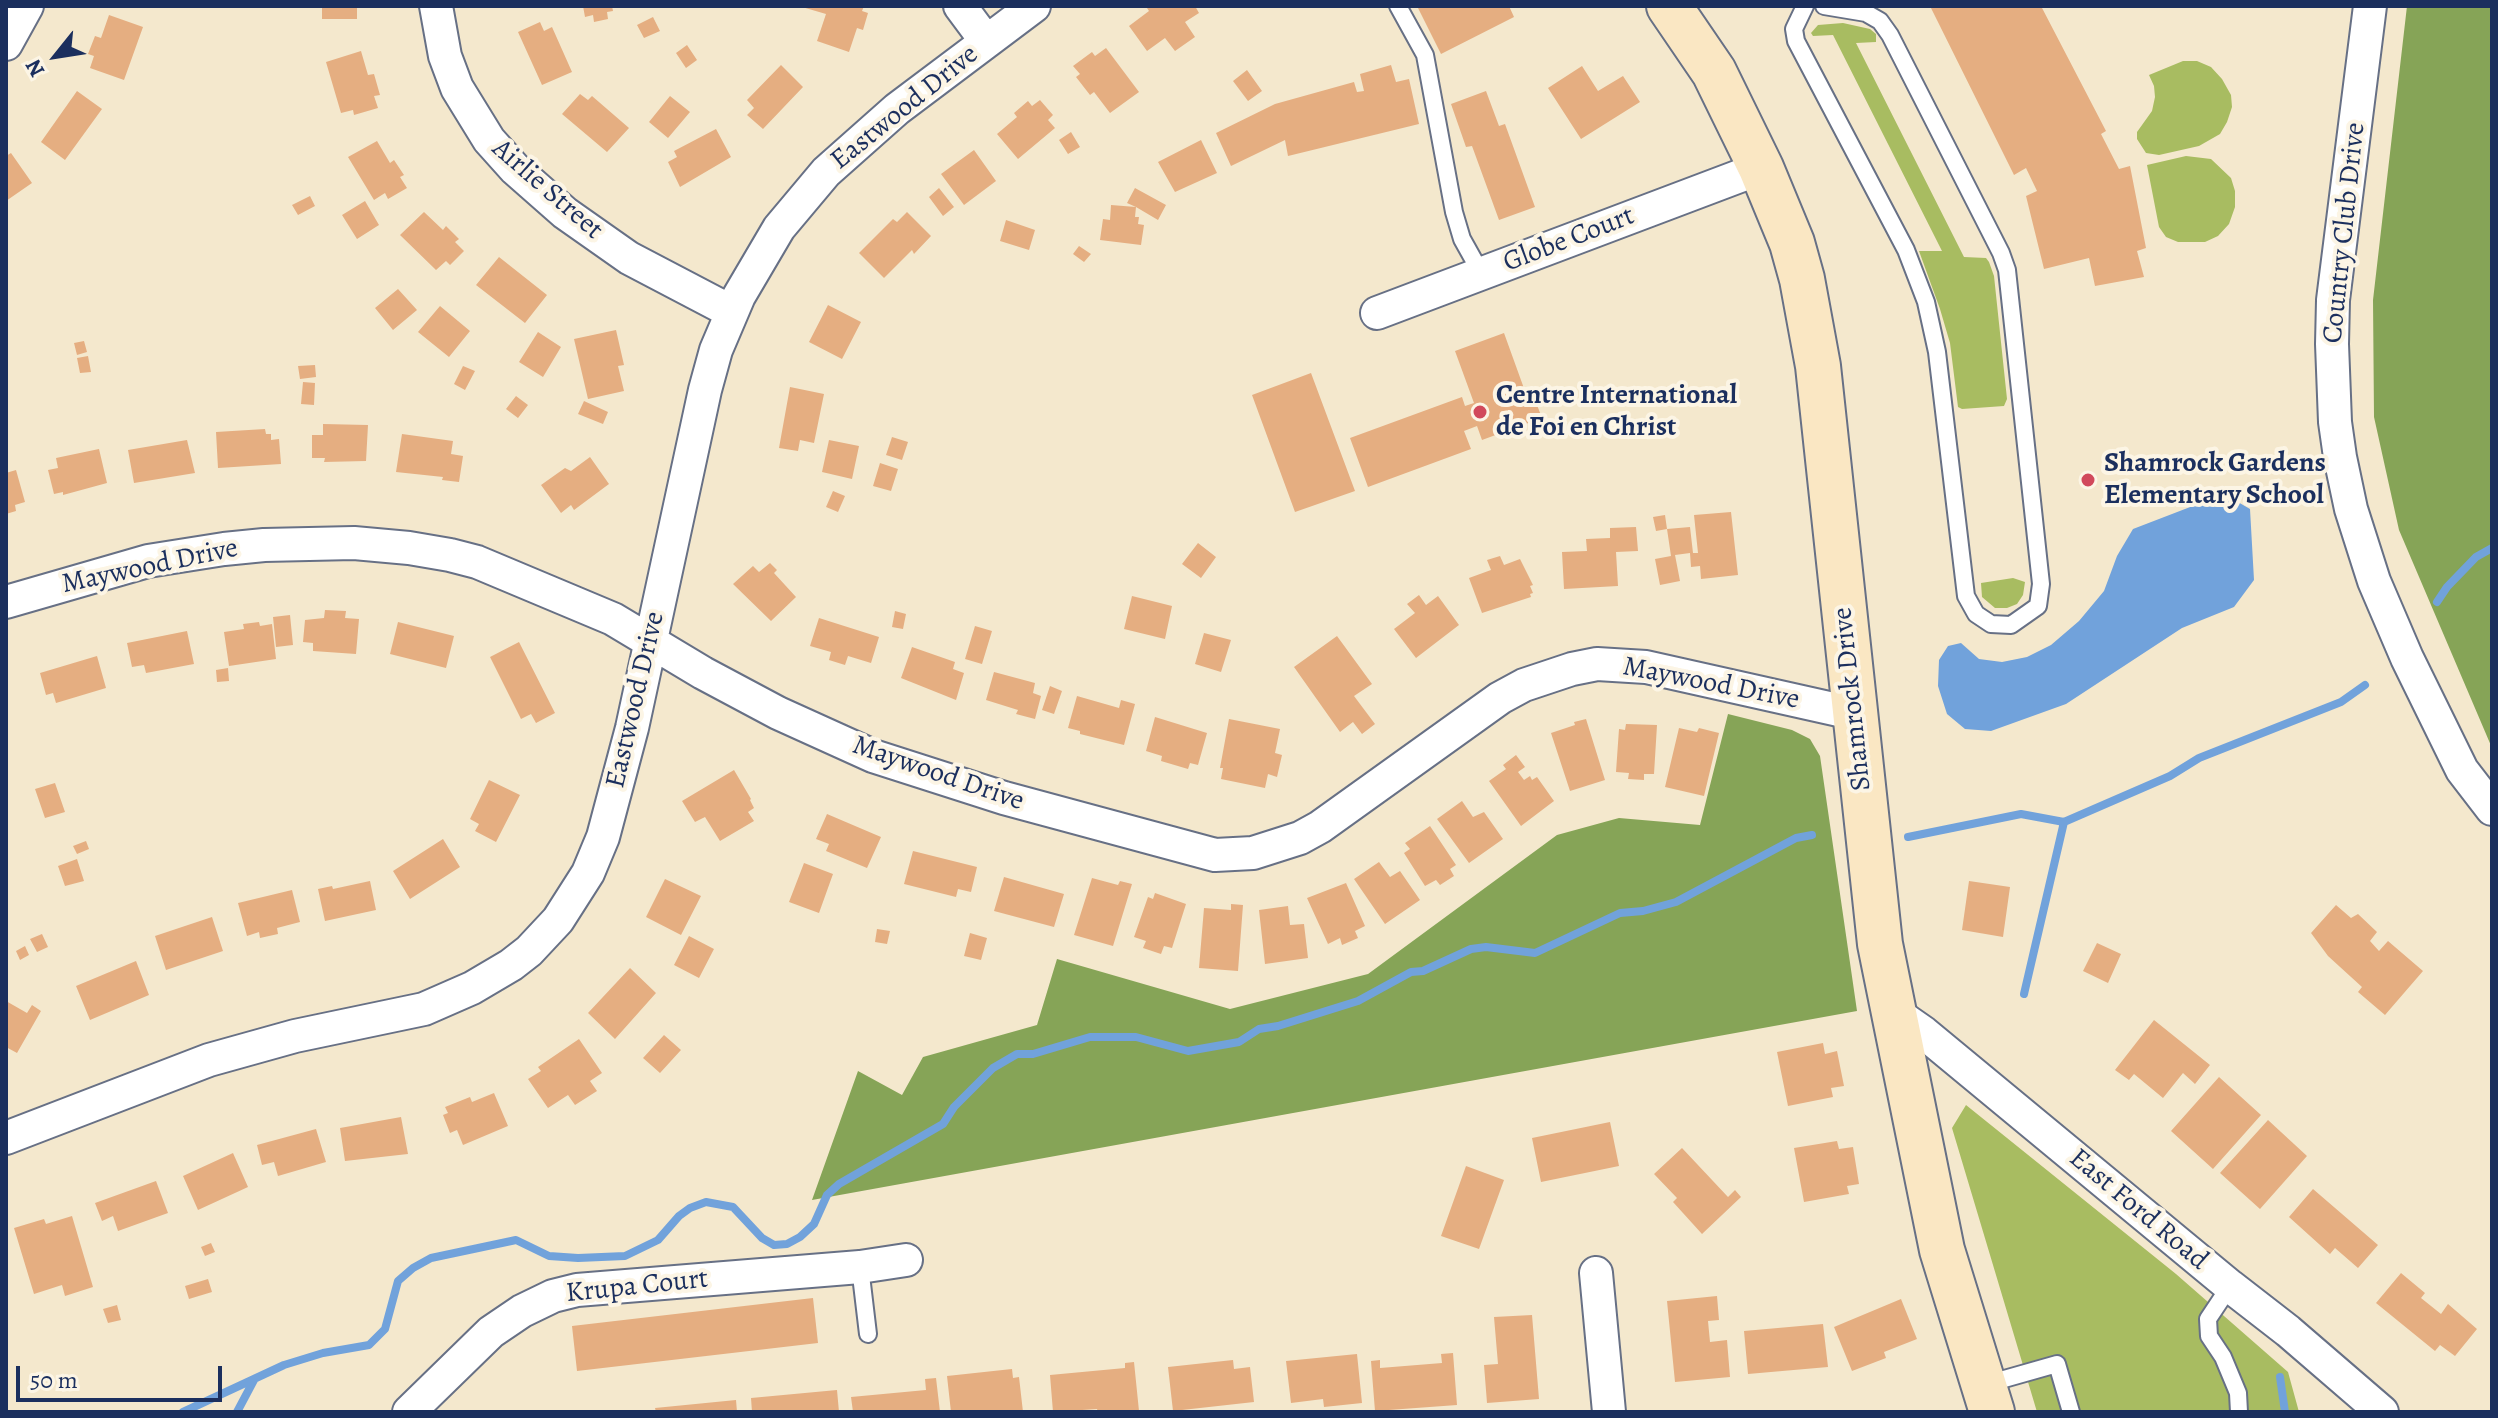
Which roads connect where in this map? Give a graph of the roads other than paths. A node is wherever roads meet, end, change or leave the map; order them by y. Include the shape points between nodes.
1 (27, 6) edge
2 (436, 6) edge
3 (960, 6) edge
4 (1034, 6) edge
5 (1398, 6) edge
6 (1669, 6) edge
7 (1805, 6) edge
8 (1824, 6) edge
9 (2370, 6) edge
10 (986, 41) junction
11 (6, 44) edge
12 (1761, 168) junction
13 (1481, 273) junction
14 (732, 312) junction
15 (1377, 313) dead end
16 (6, 602) edge
17 (650, 642) junction
18 (1856, 714) junction
19 (2492, 809) edge
20 (1891, 1010) junction
21 (6, 1138) edge
22 (906, 1260) dead end
23 (860, 1267) junction
24 (1596, 1273) dead end
25 (2230, 1286) junction
26 (868, 1334) dead end
27 (1987, 1398) edge
28 (409, 1412) edge
29 (1609, 1412) edge
30 (2071, 1412) edge
31 (2239, 1412) edge
32 (2382, 1412) edge

1 - 11 street
2 - 14 street, Airlie Street via 457,88 489,140 515,169 629,258
3 - 10 street
4 - 10 street, Eastwood Drive
5 - 13 lane via 1425,55 1454,212
6 - 12 street, Shamrock Drive via 1714,72
7 - 8 lane via 1794,29 1796,41 1906,250 1926,302 1937,352 1966,596 1976,614 1991,624 2011,625 2038,606 2041,584 2007,270 1890,35 1866,13
9 - 19 street, Country Club Drive via 2333,300 2340,457 2374,581 2407,658 2462,770
10 - 14 street, Eastwood Drive via 826,172 779,228
12 - 13 street, Globe Court
12 - 18 street, Shamrock Drive via 1792,243 1814,340
13 - 15 street, Globe Court
14 - 17 street, Eastwood Drive via 705,390
16 - 17 street, Maywood Drive via 148,561 264,545 354,543 477,562 613,619
17 - 18 street, Maywood Drive via 778,713 873,756 1215,855 1253,853 1300,838 1500,698 1572,669 1597,664 1646,667
17 - 21 street, Eastwood Drive via 603,837 558,920 529,951 472,988 424,1009 209,1060
18 - 20 street, Shamrock Drive
20 - 25 street, East Ford Road
20 - 27 street, Shamrock Drive via 1942,1250
22 - 23 street, Krupa Court
23 - 26 lane
23 - 28 street, Krupa Court via 553,1296 491,1332
24 - 29 street
25 - 31 lane via 2208,1319 2209,1336 2238,1393
25 - 32 street, East Ford Road
27 - 30 lane via 2057,1364

